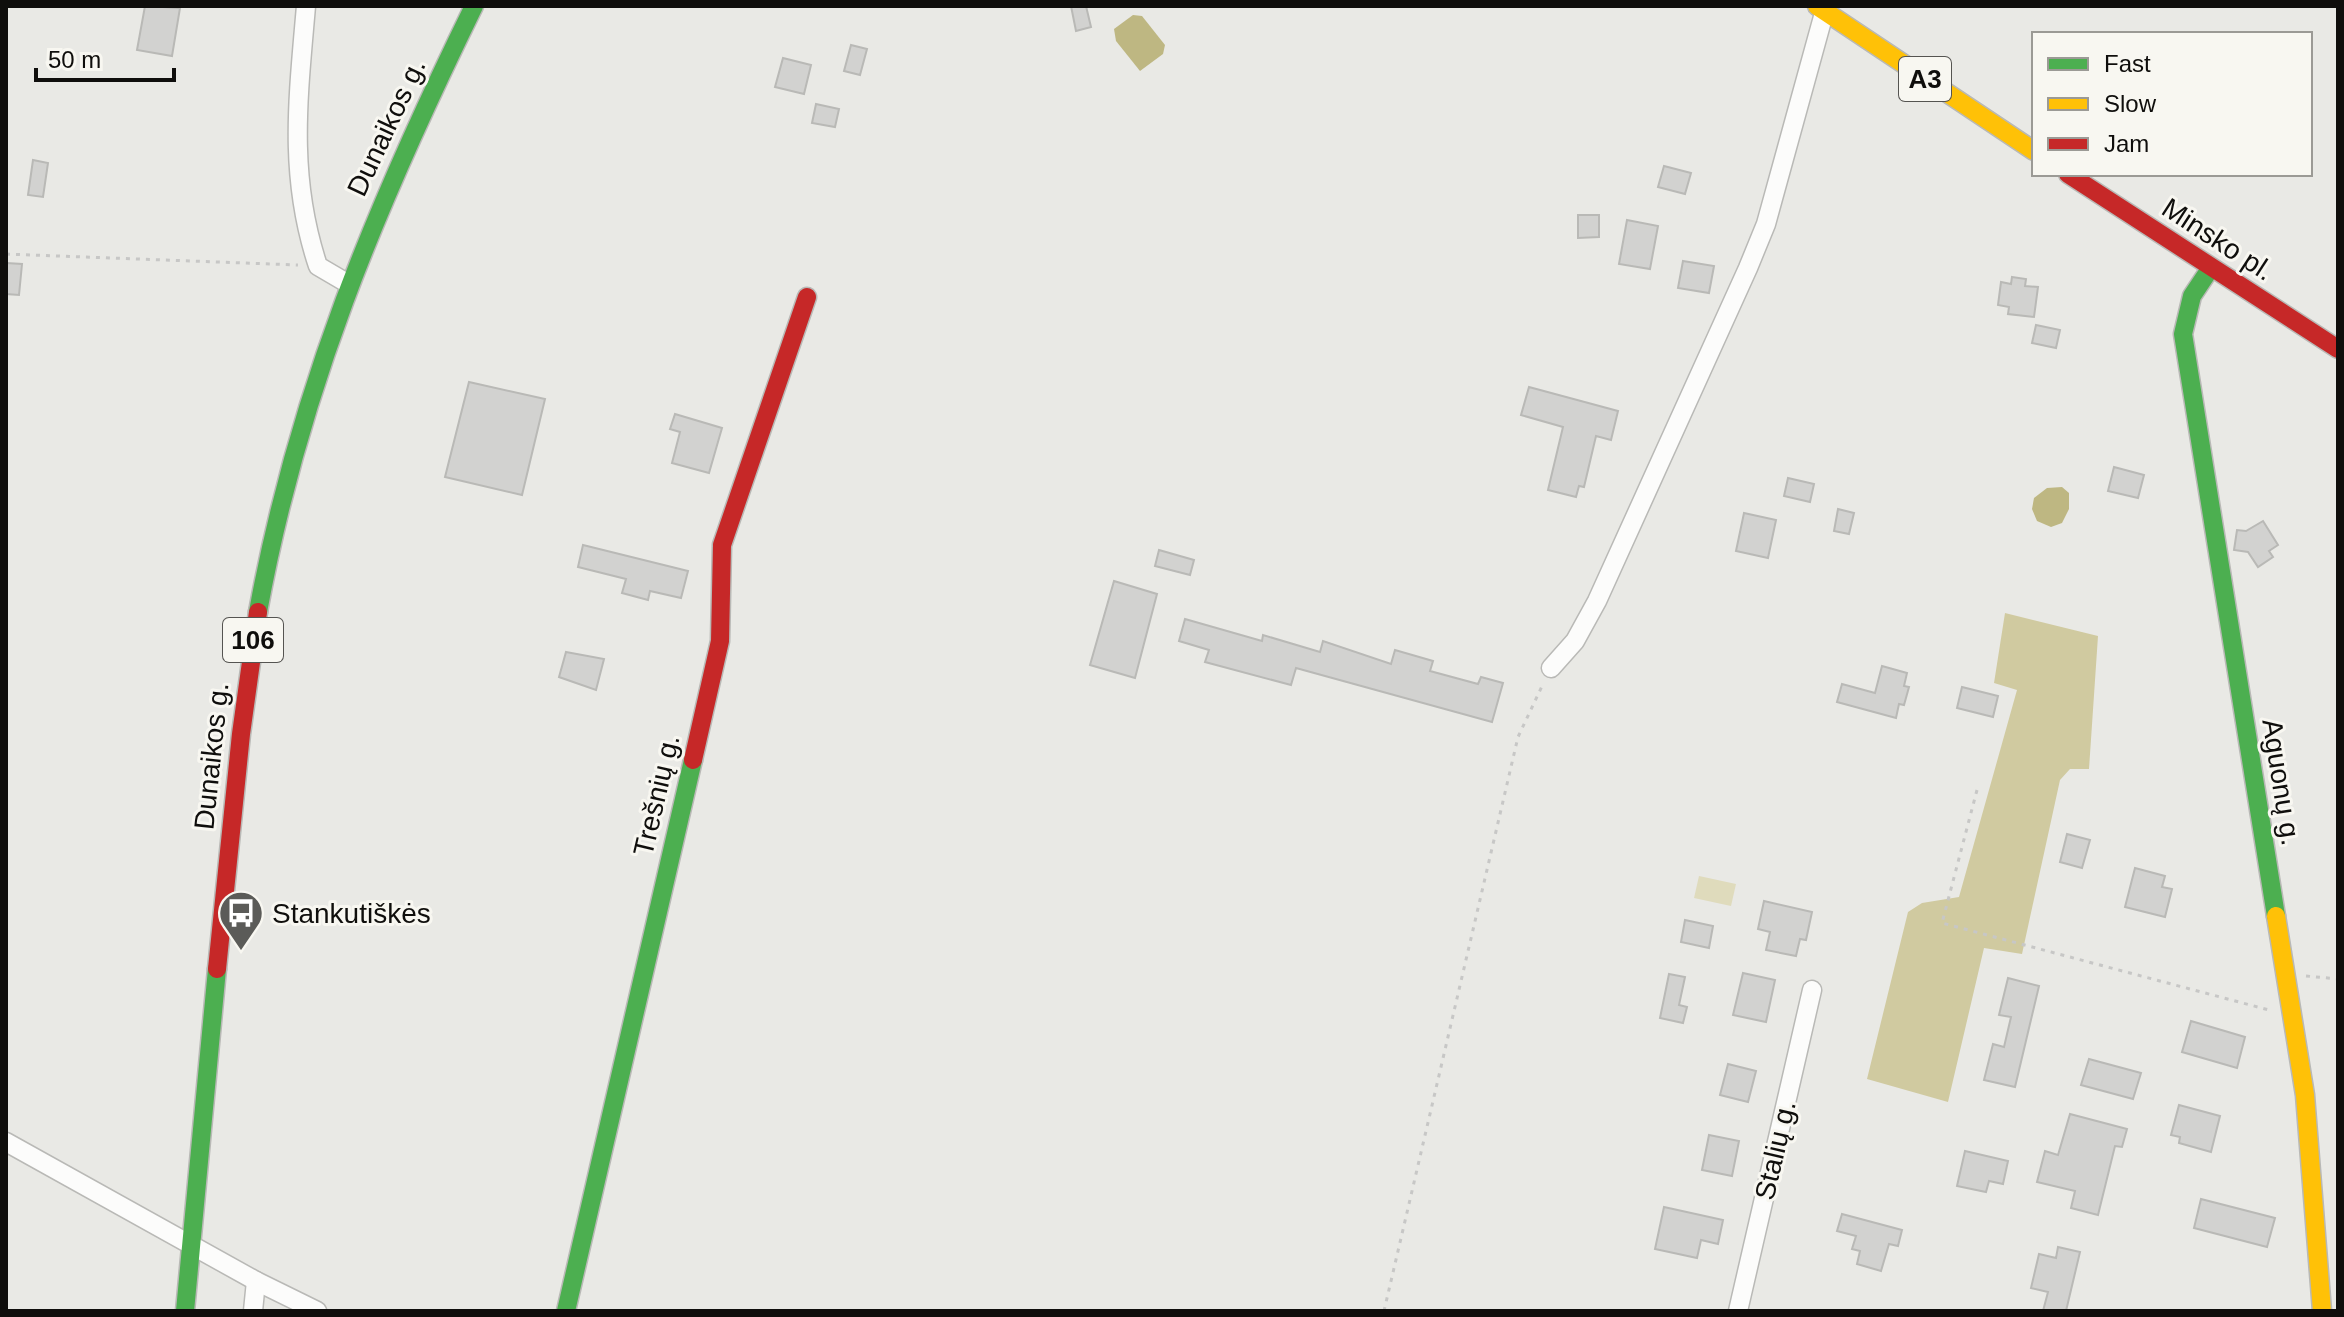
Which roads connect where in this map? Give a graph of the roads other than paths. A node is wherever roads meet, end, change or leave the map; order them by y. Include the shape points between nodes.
1 (306, 6) edge
2 (474, 6) edge
3 (1822, 8) edge
4 (2032, 150) edge
5 (2071, 176) edge
6 (2210, 269) junction
7 (347, 283) junction
8 (807, 297) dead end
9 (2338, 349) edge
10 (1551, 668) road end
11 (1812, 990) dead end
12 (6, 1142) edge
13 (192, 1246) junction
14 (256, 1281) junction
15 (185, 1311) edge
16 (253, 1311) edge
17 (317, 1311) edge
18 (566, 1311) edge
19 (1738, 1311) edge
20 (2322, 1311) edge

1 - 7 street via 296,165 306,231 318,266
2 - 7 main road, Dunaikos g. / 106 via 415,125
3 - 4 main road, A3
3 - 10 street via 1766,224 1748,268 1597,601 1575,641
5 - 6 main road, Minsko pl.
6 - 9 main road, Minsko pl.
6 - 20 main road, Aguonų g. via 2192,296 2183,334 2305,1095
7 - 13 main road, Dunaikos g. / 106 via 293,451 254,634 239,738
8 - 18 main road, Trešnių g. via 722,545 720,641
11 - 19 street, Stalių g.
12 - 13 street
13 - 14 street
13 - 15 main road, Dunaikos g. / 106
14 - 16 street
14 - 17 street

